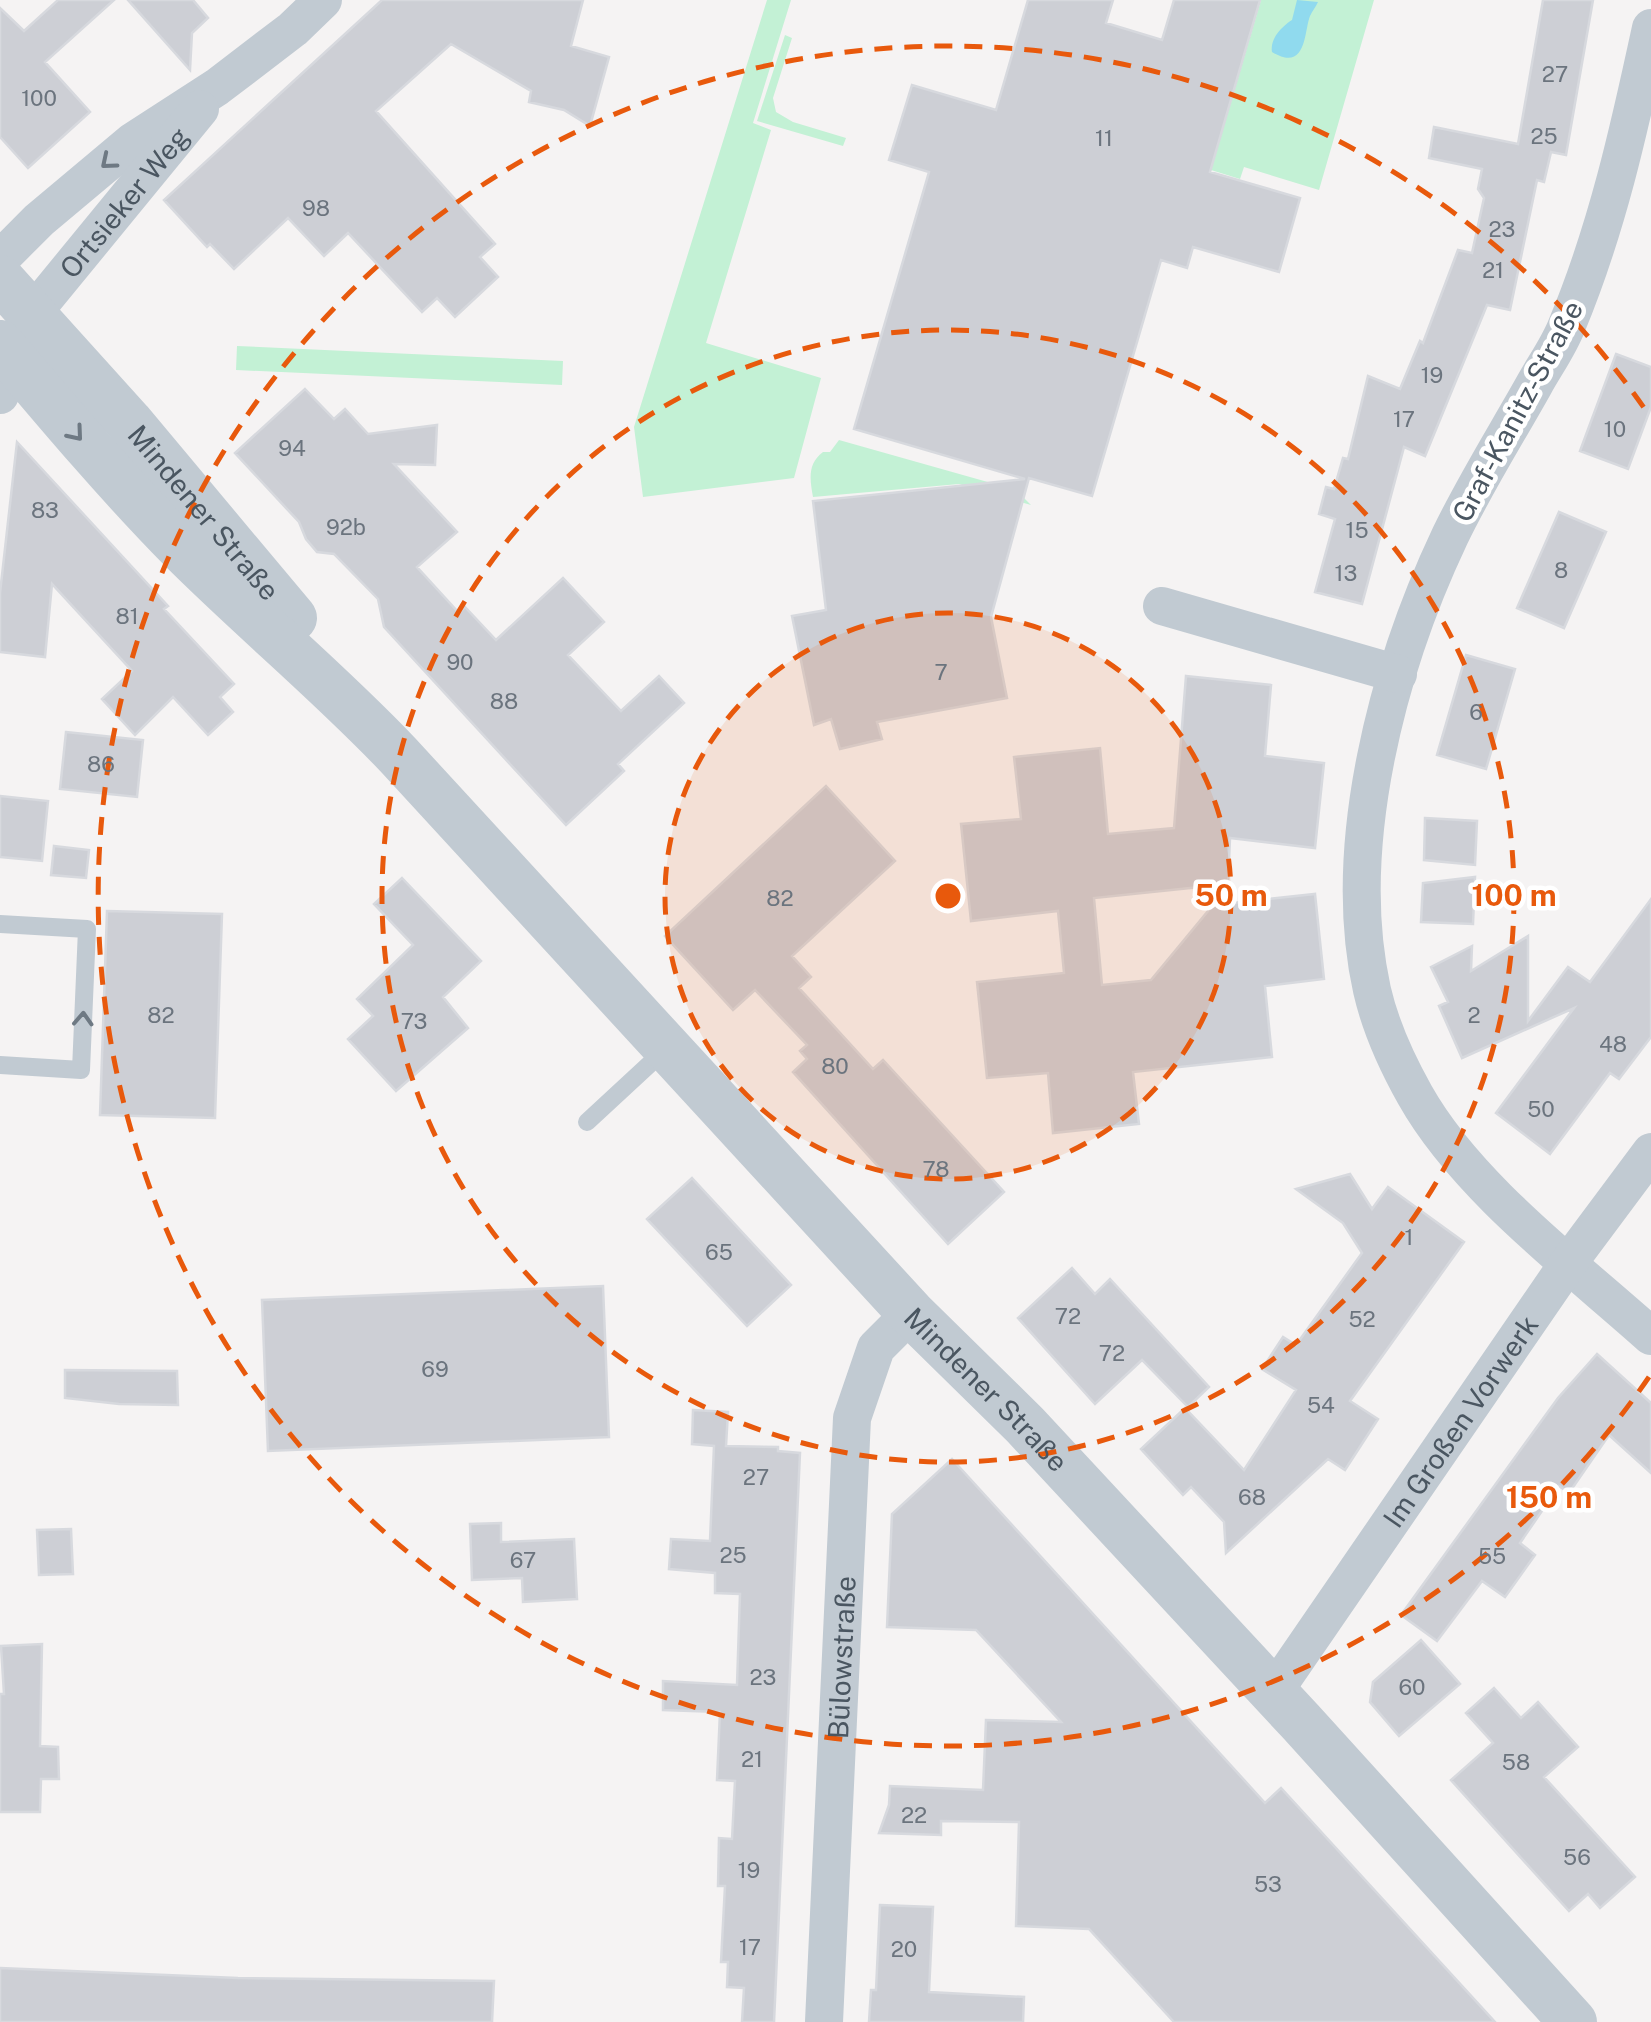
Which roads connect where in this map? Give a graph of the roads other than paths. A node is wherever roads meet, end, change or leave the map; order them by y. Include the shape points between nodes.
1 (324, 0) edge
2 (1651, 28) edge
3 (216, 87) junction
4 (0, 259) edge
5 (0, 278) edge
6 (11, 353) edge
7 (1162, 606) dead end
8 (1398, 674) junction
9 (0, 924) edge
10 (668, 1048) junction
11 (0, 1065) edge
12 (587, 1122) dead end
13 (1651, 1152) edge
14 (1569, 1262) junction
15 (911, 1313) junction
16 (1651, 1336) edge
17 (1274, 1693) junction
18 (824, 2022) edge
19 (1573, 2022) edge

1 - 3 street, Ortsieker Weg
2 - 8 street, Graf-Kanitz-Straße via 1595,255 1565,330 1450,536
3 -> 4 street, Ortsieker Weg via 132,142
3 - 6 street, Ortsieker Weg
5 - 6 street, Mindener Straße
6 - 10 street, Mindener Straße via 185,551 346,700
7 - 8 street
8 - 14 street, Graf-Kanitz-Straße via 1375,766 1364,852 1362,926 1372,992 1414,1094 1444,1140
11 -> 9 lane via 81,1070 87,929
10 - 12 lane
10 - 15 street, Mindener Straße
13 - 14 street, Im Großen Vorwerk
14 - 16 street, Graf-Kanitz-Straße
14 - 17 street, Im Großen Vorwerk
15 - 17 street, Mindener Straße via 1025,1425
15 - 18 street, Bülowstraße via 876,1348 852,1418
17 - 19 street, Mindener Straße

